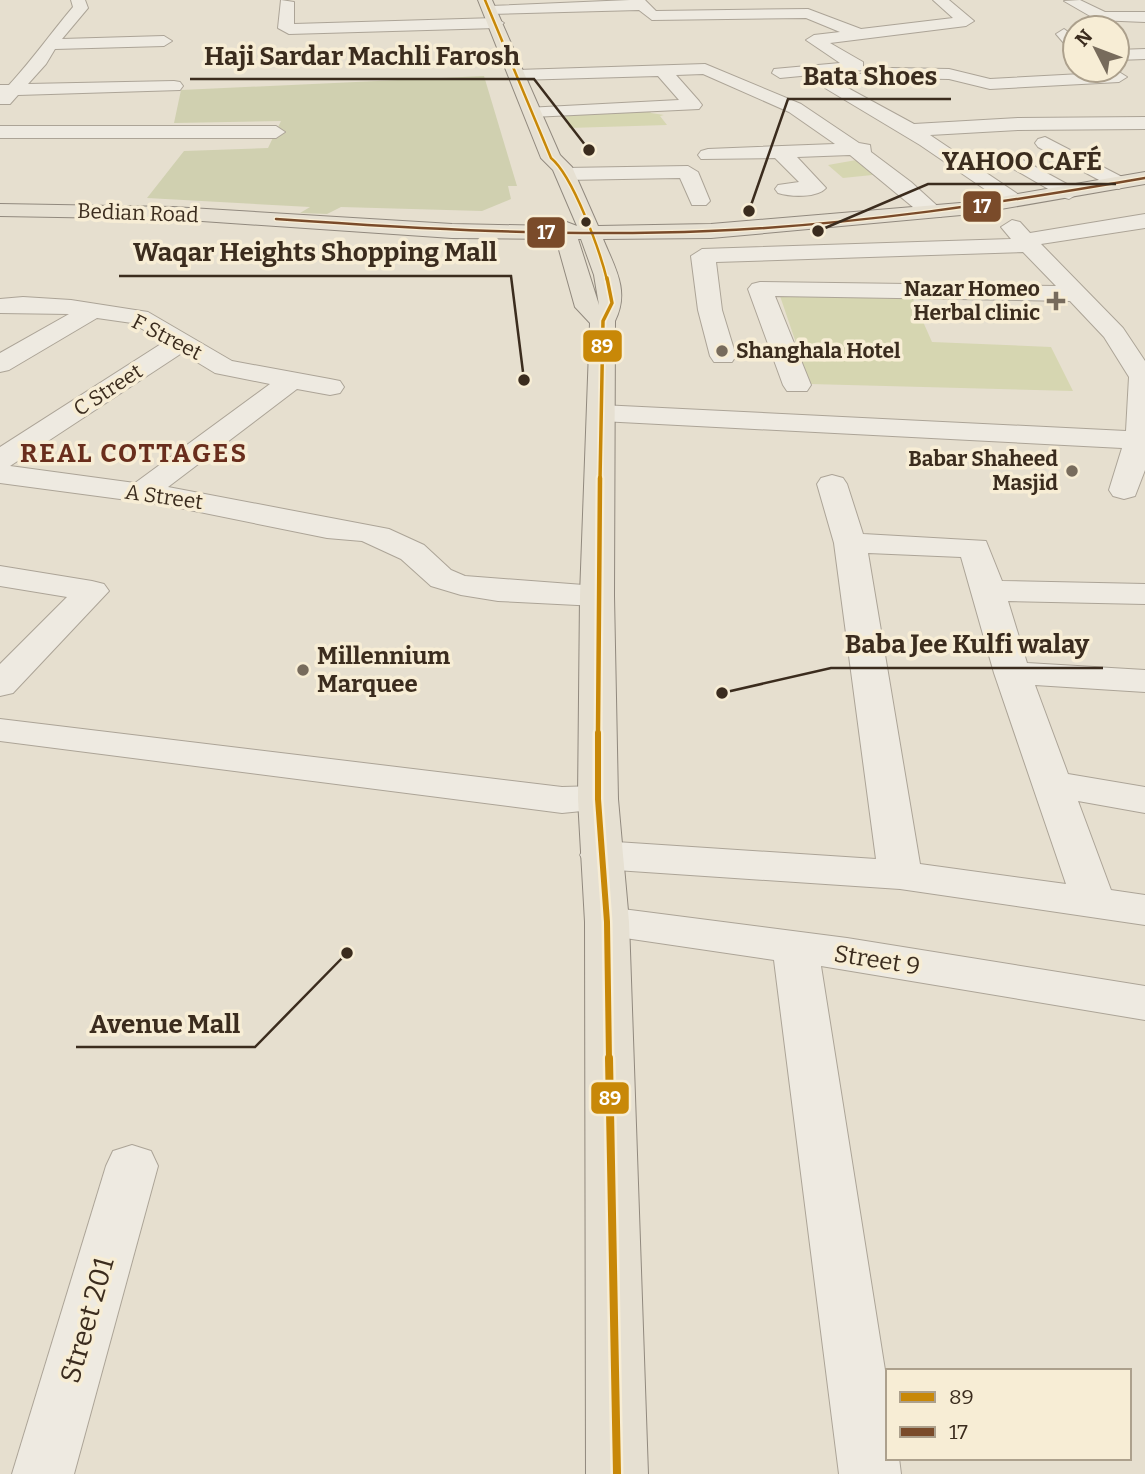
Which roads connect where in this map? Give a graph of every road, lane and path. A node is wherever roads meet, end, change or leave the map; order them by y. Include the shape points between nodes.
1 (78, 0) edge
2 (793, 0) edge
3 (940, 0) edge
4 (286, 2) dead end
5 (1145, 2) edge
6 (639, 3) edge
7 (1077, 3) edge
8 (490, 11) edge
9 (808, 13) junction
10 (1145, 17) edge
11 (97, 20) dead end
12 (71, 21) junction
13 (859, 35) junction
14 (164, 41) dead end
15 (49, 44) junction
16 (914, 56) dead end
17 (848, 61) junction
18 (663, 71) junction
19 (801, 71) junction
20 (30, 72) junction
21 (0, 73) edge
22 (780, 73) dead end
23 (1061, 80) edge
24 (990, 84) junction
25 (174, 86) dead end
26 (7, 89) edge
27 (838, 90) junction
28 (524, 93) junction
29 (959, 97) dead end
30 (659, 100) junction
31 (0, 105) edge
32 (82, 107) dead end
33 (1079, 123) junction
34 (1145, 123) edge
35 (0, 132) edge
36 (276, 132) dead end
37 (908, 139) junction
38 (1122, 142) dead end
39 (1045, 143) dead end
40 (883, 148) dead end
41 (852, 149) junction
42 (707, 153) dead end
43 (784, 153) junction
44 (1012, 160) dead end
45 (558, 166) junction
46 (738, 171) dead end
47 (1145, 178) edge
48 (1119, 183) junction
49 (785, 189) dead end
50 (1069, 193) junction
51 (576, 196) junction
52 (699, 201) dead end
53 (1016, 201) junction
54 (606, 204) dead end
55 (981, 206) junction
56 (0, 210) edge
57 (535, 211) dead end
58 (633, 211) dead end
59 (933, 212) junction
60 (276, 219) junction
61 (1145, 221) edge
62 (486, 223) junction
63 (708, 227) junction
64 (576, 228) junction
65 (452, 231) junction
66 (1028, 243) junction
67 (573, 263) junction
68 (623, 265) junction
69 (1078, 294) junction
70 (0, 306) edge
71 (94, 310) junction
72 (603, 321) junction
73 (1114, 333) junction
74 (1145, 333) edge
75 (182, 342) junction
76 (723, 356) dead end
77 (0, 364) edge
78 (292, 380) junction
79 (1145, 384) edge
80 (797, 385) dead end
81 (330, 387) dead end
82 (601, 413) junction
83 (1142, 441) edge
84 (0, 460) edge
85 (0, 474) edge
86 (832, 484) dead end
87 (1124, 490) dead end
88 (140, 494) junction
89 (850, 543) junction
90 (0, 576) edge
91 (989, 590) junction
92 (1145, 594) edge
93 (597, 603) junction
94 (1012, 673) junction
95 (1145, 681) edge
96 (0, 685) edge
97 (0, 730) edge
98 (1053, 785) junction
99 (598, 799) junction
100 (1145, 800) edge
101 (601, 855) junction
102 (900, 875) junction
103 (1094, 903) junction
104 (1145, 910) edge
105 (607, 922) junction
106 (795, 947) junction
107 (1145, 1003) edge
108 (132, 1166) dead end
109 (43, 1474) edge
110 (617, 1474) edge
111 (870, 1474) edge

1 - 12 street via 81,8
2 - 9 street
3 - 13 street via 966,21
4 - 8 street via 286,28 292,30
5 - 7 street
6 - 8 street
6 - 9 street via 652,16
7 - 10 street via 1102,17
8 - 28 main road via 514,50
9 - 13 street
11 - 12 street
12 - 15 street
13 - 17 street via 814,40
14 - 15 street
15 - 20 street
16 - 17 street
17 - 19 street via 856,66
18 - 28 street
18 - 30 street via 695,111
18 - 41 street via 705,69 794,108
19 - 22 street
19 - 27 street
20 - 21 street
20 - 26 street
23 - 24 street
24 - 27 street via 956,76 891,73 835,84
24 - 29 street via 1003,92
25 - 26 street
26 - 31 street
27 - 37 street
28 - 30 street
28 - 30 street via 647,83
28 - 45 main road
31 - 32 street
33 - 34 street
33 - 37 street
33 - 38 street
35 - 36 street
37 - 53 street via 937,146
39 - 48 street
40 - 41 street
41 - 43 street
41 - 59 street
42 - 43 street
43 - 46 street
43 - 49 street via 816,187
44 - 50 street
45 - 51 main road
45 - 52 street via 688,172
45 - 64 main road via 544,166
47 - 48 main road, Bedian Road
48 - 50 main road, Bedian Road
50 - 53 main road, Bedian Road
51 - 54 main road
51 - 64 main road
53 - 55 main road, Bedian Road
55 - 59 main road, Bedian Road
55 - 66 street via 1016,229
56 - 60 main road, Bedian Road
57 - 62 main road
58 - 63 main road
59 - 63 main road, Bedian Road
60 - 62 main road, Bedian Road
60 - 65 main road, Bedian Road
61 - 66 street
62 - 64 main road, Bedian Road
63 - 64 main road, Bedian Road
63 - 68 main road
64 - 65 main road, Bedian Road
64 - 67 main road
64 - 68 main road
65 - 67 main road via 531,244
66 - 69 street
66 - 76 street via 702,256
67 - 72 main road via 587,307
68 - 72 main road
69 - 73 street
69 - 80 street via 760,289
70 - 71 street, F Street
71 - 75 street, F Street via 139,317
71 - 77 street
72 - 82 main road
73 - 74 street
73 - 79 street
75 - 78 street, F Street via 224,367
75 - 84 street, C Street
78 - 81 street, F Street
78 - 88 street
79 - 83 street
82 - 83 street
82 - 93 main road
83 - 87 street
85 - 88 street, A Street
86 - 89 street
88 - 93 street, A Street via 327,528 399,567 424,592 448,599 502,605
89 - 91 street via 975,548
89 - 102 street
90 - 96 street via 92,591
91 - 92 street
91 - 94 street
93 - 99 main road
94 - 95 street
94 - 98 street
97 - 99 street via 562,800
98 - 100 street
98 - 103 street
99 - 101 main road
101 - 102 street
101 - 105 main road
102 - 103 street
103 - 104 street
105 - 106 street, Street 9
105 - 110 main road
106 - 107 street, Street 9
106 - 111 street
108 - 109 street, Street 201

